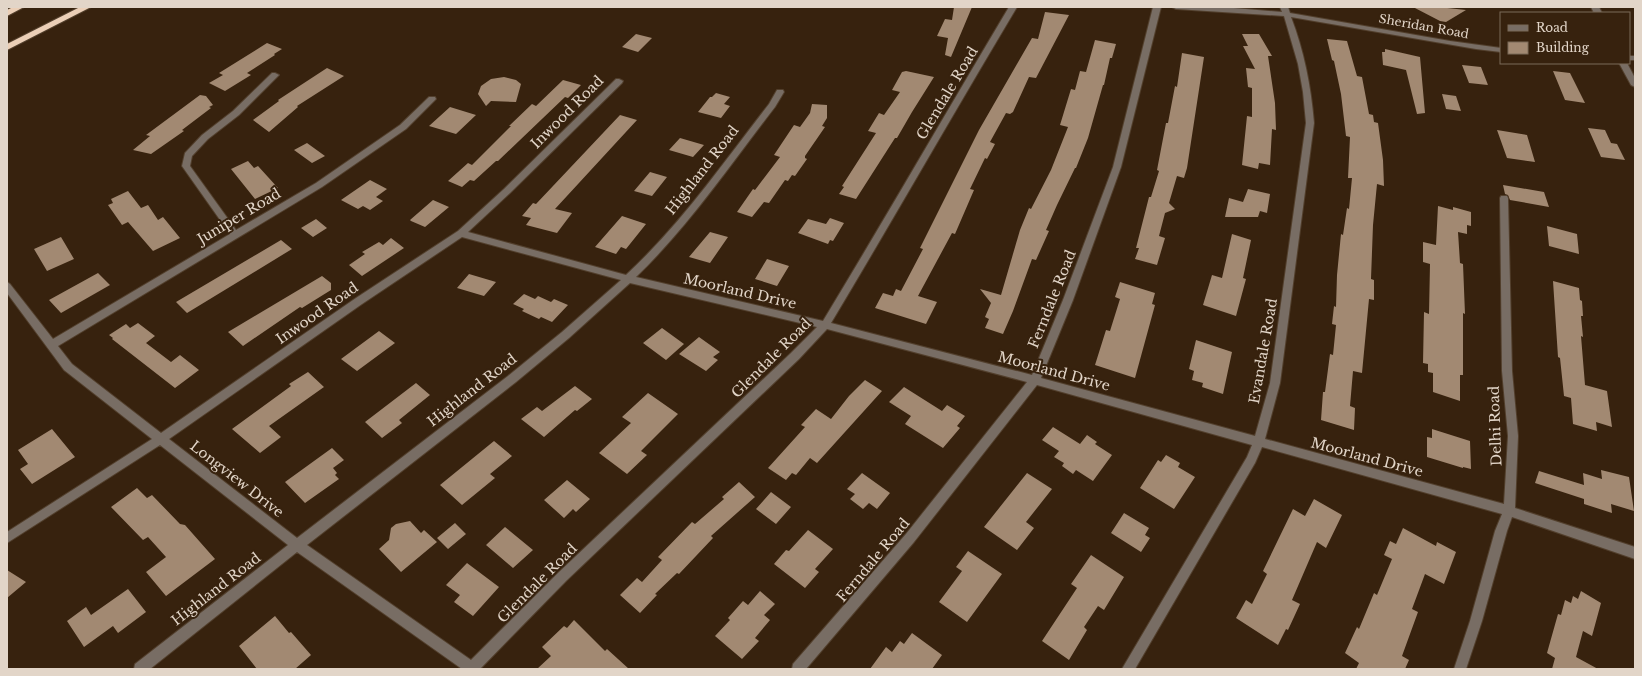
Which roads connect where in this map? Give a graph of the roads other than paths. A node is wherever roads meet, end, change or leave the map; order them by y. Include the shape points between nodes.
1 (20, 7) edge
2 (87, 7) edge
3 (1013, 7) edge
4 (1157, 7) edge
5 (1176, 7) edge
6 (1286, 11) edge
7 (7, 13) edge
8 (7, 47) edge
9 (1500, 50) edge
10 (1624, 64) edge
11 (275, 75) dead end
12 (619, 81) dead end
13 (1635, 85) edge
14 (780, 92) dead end
15 (432, 99) dead end
16 (1504, 198) dead end
17 (461, 233) junction
18 (236, 235) junction
19 (628, 279) junction
20 (7, 286) edge
21 (824, 325) junction
22 (51, 345) junction
23 (1034, 380) junction
24 (161, 438) junction
25 (1259, 442) junction
26 (1510, 510) junction
27 (7, 538) edge
28 (297, 545) junction
29 (1635, 553) edge
30 (140, 669) edge
31 (472, 669) edge
32 (798, 669) edge
33 (1128, 669) edge
34 (1460, 669) edge

1 - 7 highway
2 - 8 highway
3 - 21 street, Glendale Road via 909,186
4 - 23 street, Ferndale Road via 1117,167 1068,300
5 - 6 street, Sheridan Road
6 - 9 street, Sheridan Road
6 - 25 street, Evandale Road via 1301,55 1310,123 1275,383
10 - 13 street
11 - 18 street via 188,155 186,166
12 - 17 street, Inwood Road
14 - 19 street, Highland Road via 772,106 688,213
15 - 18 street, Juniper Road via 397,132 319,185
16 - 26 street, Delhi Road via 1507,371 1513,436
17 - 19 street, Moorland Drive
17 - 24 street, Inwood Road
18 - 22 street, Juniper Road
19 - 21 street, Moorland Drive
19 - 28 street, Highland Road via 578,325 460,420
20 - 22 street, Longview Drive
21 - 23 street, Moorland Drive
21 - 31 street, Glendale Road via 795,356 562,577
22 - 24 street, Longview Drive via 68,367
23 - 25 street, Moorland Drive
23 - 32 street, Ferndale Road via 910,538
24 - 27 street, Inwood Road
24 - 28 street, Longview Drive
25 - 26 street, Moorland Drive
25 - 33 street, Evandale Road via 1251,460
26 - 29 street, Moorland Drive
26 - 34 street, Delhi Road via 1501,531
28 - 30 street, Highland Road
28 - 31 street, Longview Drive

